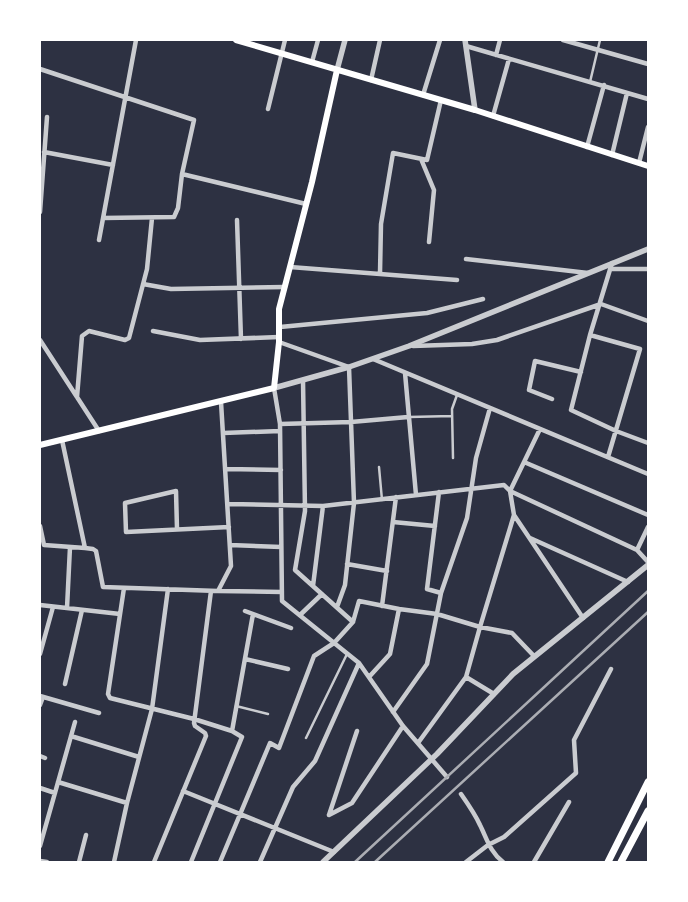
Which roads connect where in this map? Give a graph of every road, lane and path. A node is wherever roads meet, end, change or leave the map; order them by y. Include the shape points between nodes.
1 (136, 40) edge
2 (238, 40) edge
3 (285, 40) edge
4 (318, 40) edge
5 (345, 40) edge
6 (380, 40) edge
7 (438, 40) edge
8 (500, 40) edge
9 (563, 40) edge
10 (600, 40) edge
11 (466, 43) edge
12 (598, 50) junction
13 (282, 53) junction
14 (496, 55) junction
15 (510, 59) junction
16 (312, 62) junction
17 (648, 64) edge
18 (40, 69) edge
19 (337, 70) junction
20 (371, 80) junction
21 (590, 82) junction
22 (604, 86) junction
23 (627, 93) junction
24 (422, 95) junction
25 (126, 98) junction
26 (648, 99) edge
27 (441, 100) junction
28 (268, 109) dead end
29 (475, 110) junction
30 (493, 116) junction
31 (47, 117) dead end
32 (648, 127) edge
33 (587, 147) junction
34 (44, 152) junction
35 (612, 155) junction
36 (421, 159) junction
37 (639, 163) junction
38 (42, 164) edge
39 (113, 165) junction
40 (648, 166) edge
41 (182, 174) junction
42 (306, 204) junction
43 (40, 212) edge
44 (103, 218) junction
45 (152, 218) junction
46 (237, 220) dead end
47 (99, 240) dead end
48 (429, 242) dead end
49 (648, 249) edge
50 (466, 259) dead end
51 (612, 266) junction
52 (290, 267) junction
53 (648, 269) edge
54 (380, 273) junction
55 (588, 273) junction
56 (457, 280) dead end
57 (143, 284) junction
58 (239, 288) junction
59 (285, 288) junction
60 (483, 299) dead end
61 (601, 304) junction
62 (648, 321) edge
63 (280, 327) junction
64 (153, 331) dead end
65 (590, 335) junction
66 (241, 338) junction
67 (279, 339) junction
68 (40, 340) edge
69 (409, 346) junction
70 (373, 358) junction
71 (350, 367) junction
72 (581, 372) junction
73 (405, 373) junction
74 (302, 380) junction
75 (274, 388) junction
76 (457, 394) junction
77 (77, 397) junction
78 (552, 399) dead end
79 (221, 402) junction
80 (490, 408) junction
81 (452, 416) junction
82 (408, 417) junction
83 (351, 422) junction
84 (280, 424) junction
85 (304, 424) junction
86 (540, 429) junction
87 (99, 431) junction
88 (280, 431) junction
89 (616, 431) junction
90 (223, 432) junction
91 (62, 440) junction
92 (648, 443) edge
93 (40, 445) edge
94 (608, 457) junction
95 (454, 458) dead end
96 (524, 462) junction
97 (379, 467) dead end
98 (226, 469) junction
99 (281, 470) junction
100 (648, 474) edge
101 (471, 488) junction
102 (510, 491) junction
103 (439, 492) junction
104 (416, 495) junction
105 (396, 498) junction
106 (382, 500) junction
107 (354, 503) junction
108 (228, 504) junction
109 (282, 506) junction
110 (305, 506) junction
111 (323, 506) junction
112 (514, 515) junction
113 (648, 515) edge
114 (393, 522) junction
115 (40, 526) edge
116 (435, 526) junction
117 (229, 527) junction
118 (648, 527) edge
119 (177, 529) junction
120 (529, 538) junction
121 (230, 545) junction
122 (42, 546) edge
123 (70, 547) junction
124 (281, 547) junction
125 (85, 548) junction
126 (637, 550) junction
127 (648, 563) edge
128 (347, 564) junction
129 (387, 570) junction
130 (628, 582) junction
131 (313, 586) junction
132 (124, 588) junction
133 (168, 590) junction
134 (211, 591) junction
135 (218, 591) junction
136 (282, 592) junction
137 (441, 593) junction
138 (322, 594) junction
139 (40, 605) edge
140 (53, 606) junction
141 (382, 606) junction
142 (337, 607) junction
143 (67, 608) junction
144 (399, 609) junction
145 (82, 610) junction
146 (245, 611) dead end
147 (120, 614) junction
148 (253, 614) junction
149 (437, 614) junction
150 (300, 615) junction
151 (583, 618) junction
152 (353, 622) junction
153 (480, 626) junction
154 (291, 628) dead end
155 (334, 643) junction
156 (347, 653) junction
157 (40, 654) edge
158 (534, 656) junction
159 (245, 659) junction
160 (359, 663) junction
161 (288, 669) dead end
162 (611, 669) dead end
163 (369, 677) junction
164 (466, 677) junction
165 (65, 684) dead end
166 (494, 694) junction
167 (41, 696) edge
168 (40, 705) edge
169 (236, 706) junction
170 (152, 708) junction
171 (393, 712) junction
172 (99, 713) dead end
173 (268, 714) dead end
174 (194, 719) junction
175 (75, 722) dead end
176 (404, 726) junction
177 (232, 731) junction
178 (357, 731) dead end
179 (71, 736) junction
180 (306, 738) dead end
181 (418, 743) junction
182 (139, 757) junction
183 (432, 759) junction
184 (447, 777) dead end
185 (58, 782) junction
186 (648, 782) edge
187 (40, 788) edge
188 (183, 791) junction
189 (55, 793) junction
190 (461, 794) dead end
191 (569, 802) dead end
192 (127, 803) junction
193 (215, 804) junction
194 (648, 811) edge
195 (240, 814) junction
196 (275, 828) junction
197 (86, 835) dead end
198 (488, 844) junction
199 (40, 846) edge
200 (334, 852) junction
201 (40, 861) edge
202 (47, 862) edge
203 (79, 862) edge
204 (114, 862) edge
205 (154, 862) edge
206 (191, 862) edge
207 (220, 862) edge
208 (260, 862) edge
209 (323, 862) edge
210 (466, 862) edge
211 (503, 862) edge
212 (534, 862) edge
213 (608, 862) edge
214 (621, 862) edge

1 - 25 street
2 - 13 main road
3 - 13 street
4 - 16 street
5 - 19 street
6 - 20 street
7 - 24 street
8 - 14 street
9 - 12 street
10 - 12 lane
11 - 14 street
11 - 29 street
12 - 17 street
12 - 21 lane
13 - 16 main road
13 - 28 street
14 - 15 street
15 - 21 street
15 - 30 street
16 - 19 main road
18 - 25 street
19 - 20 main road
19 - 42 main road
20 - 24 main road
21 - 22 street
22 - 23 street
22 - 33 street
23 - 26 street
23 - 35 street
24 - 27 main road
25 - 39 street
25 - 41 street via 194,120
27 - 29 main road
27 - 36 street via 427,160
29 - 30 main road
30 - 33 main road
31 - 34 street
32 - 37 street
33 - 35 main road
34 - 38 street
34 - 39 street
35 - 37 main road
36 - 48 street via 434,190
36 - 54 street via 393,153 381,224
37 - 40 main road
38 - 43 street
39 - 44 street
41 - 42 street
41 - 45 street via 174,217
42 - 52 main road
44 - 45 street
44 - 47 street
45 - 57 street
46 - 58 street
49 - 51 street
50 - 55 street
51 - 53 street
51 - 55 street
51 - 61 street
52 - 54 street
52 - 59 main road
54 - 56 street
55 - 69 street
57 - 58 street via 171,289
57 - 77 street via 127,340 89,331 82,336
58 - 59 street
58 - 66 street
59 - 63 main road via 279,309
60 - 63 street via 427,313
61 - 62 street
61 - 65 street
61 - 69 street via 497,340
63 - 67 main road
64 - 66 street via 200,340
65 - 72 street
65 - 89 street via 640,349
66 - 67 street
67 - 71 street
67 - 75 main road
68 - 77 street
69 - 70 street
70 - 71 street
70 - 73 street
71 - 74 street
71 - 83 street
72 - 78 street via 535,361 529,390
72 - 89 street via 571,410
73 - 76 street
73 - 82 street
74 - 75 street
74 - 85 street
75 - 79 main road
75 - 84 street
76 - 80 street
76 - 81 lane
77 - 87 street
79 - 87 main road
79 - 90 street
80 - 86 street
80 - 101 street
81 - 82 lane
81 - 95 lane
82 - 83 street
82 - 104 street
83 - 85 street
83 - 107 street
84 - 85 street
84 - 88 street
85 - 110 street
86 - 94 street
86 - 96 street
87 - 91 main road
88 - 90 street
88 - 99 street
89 - 92 street
89 - 94 street
90 - 98 street
91 - 93 main road
91 - 125 street
94 - 100 street
96 - 102 street
96 - 113 street
97 - 106 lane
98 - 99 street
98 - 108 street
99 - 109 street
101 - 102 street via 504,485
101 - 103 street
101 - 137 street via 467,518
102 - 112 street
102 - 126 street
103 - 104 street
103 - 116 street
104 - 105 street
105 - 106 street
105 - 114 street
106 - 107 street
107 - 111 street
107 - 128 street
108 - 109 street
108 - 117 street
109 - 110 street
109 - 124 street
110 - 111 street
110 - 131 street via 295,570
111 - 131 street
112 - 120 street
112 - 153 street
114 - 116 street
114 - 129 street
115 - 122 street
116 - 137 street via 427,589
117 - 119 street
117 - 121 street
118 - 126 street
119 - 119 street via 126,532 125,503 176,491
120 - 130 street
120 - 151 street
121 - 124 street
121 - 135 street via 230,566
122 - 123 street
123 - 125 street
123 - 143 street
124 - 136 street
125 - 132 street via 96,551 103,587
126 - 127 street
127 - 130 street
128 - 129 street
128 - 142 street via 345,585
129 - 141 street
130 - 151 street
131 - 138 street
132 - 133 street
132 - 147 street
133 - 134 street
133 - 170 street
134 - 135 street
134 - 174 street
135 - 136 street
136 - 150 street via 282,600
137 - 149 street
138 - 142 street
138 - 150 street
139 - 140 street
140 - 143 street
140 - 157 street
141 - 144 street
141 - 152 street via 359,601
142 - 152 street
143 - 145 street
144 - 149 street
144 - 163 street via 390,654
145 - 147 street
145 - 165 street
146 - 148 street
147 - 170 street via 108,694 112,699
148 - 154 street
148 - 159 street
149 - 153 street
149 - 171 street via 427,664
150 - 155 street
151 - 158 street
152 - 155 street
153 - 158 street via 512,633
153 - 164 street
155 - 156 street
155 - 195 street via 314,656 279,748 270,743
156 - 160 street
156 - 180 lane
158 - 166 street
159 - 161 street
159 - 169 street
160 - 163 street
160 - 196 street via 315,760 293,787
162 - 198 street via 574,740 576,772 504,837
163 - 171 street
164 - 166 street
164 - 181 street
166 - 183 street
167 - 168 street
167 - 172 street
169 - 173 lane
169 - 177 street
170 - 174 street
170 - 182 street
171 - 176 street
174 - 177 street
174 - 188 street via 194,725 206,734
175 - 179 street
176 - 178 street via 352,803 329,815
176 - 181 street
177 - 193 street via 242,739
179 - 182 street
179 - 185 street
181 - 183 street
182 - 192 street
183 - 184 street
183 - 200 street
185 - 189 street
185 - 192 street
186 - 213 main road
187 - 189 street
188 - 193 street
188 - 205 street
189 - 199 street
190 - 198 street
191 - 212 street
192 - 204 street
193 - 195 street
193 - 206 street
194 - 214 main road
195 - 196 street
195 - 207 street
196 - 200 street
196 - 208 street
197 - 203 street
198 - 210 street
198 - 211 street
200 - 209 street
201 - 202 street

